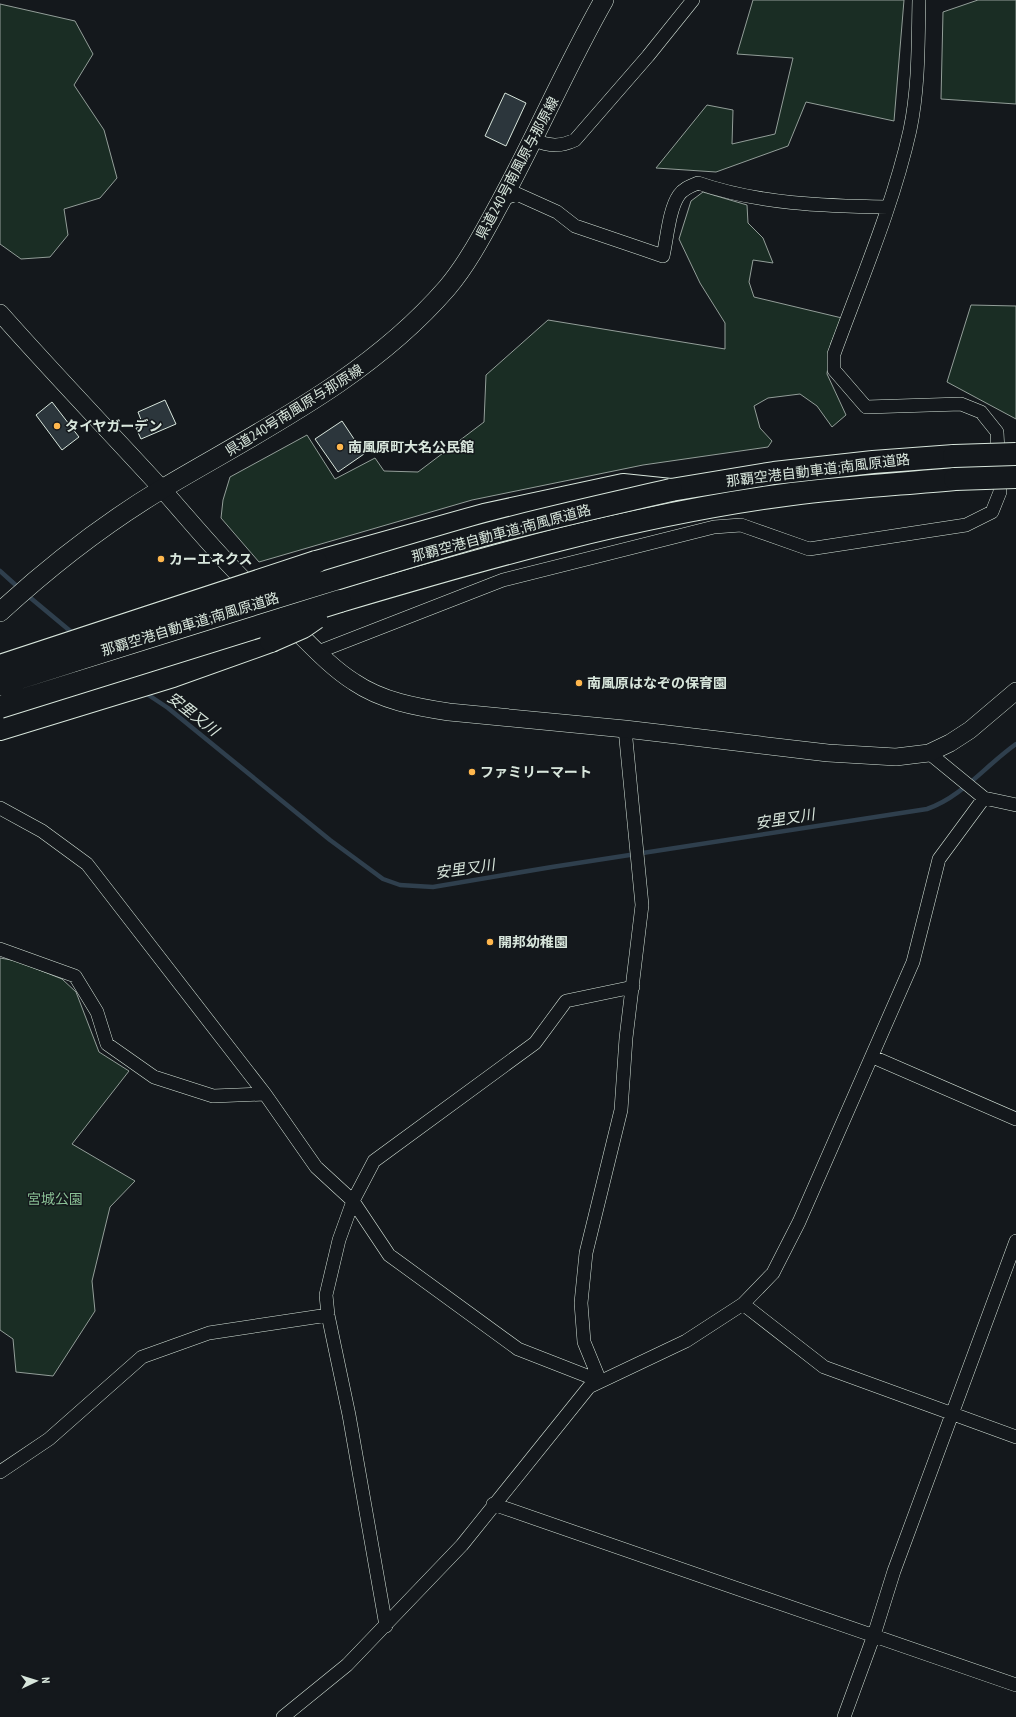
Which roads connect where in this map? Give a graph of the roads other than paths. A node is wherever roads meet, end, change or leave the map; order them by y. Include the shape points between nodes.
1 (604, 0) edge
2 (693, 0) edge
3 (919, 0) edge
4 (534, 140) junction
5 (502, 199) junction
6 (888, 207) junction
7 (0, 313) edge
8 (1016, 454) edge
9 (1016, 477) edge
10 (162, 489) junction
11 (671, 490) junction
12 (340, 601) junction
13 (1, 611) edge
14 (318, 652) junction
15 (0, 666) edge
16 (0, 684) edge
17 (1016, 691) edge
18 (0, 707) edge
19 (0, 729) edge
20 (625, 729) junction
21 (929, 753) junction
22 (984, 798) junction
23 (1016, 805) edge
24 (0, 808) edge
25 (0, 949) edge
26 (633, 987) junction
27 (873, 1057) junction
28 (265, 1094) junction
29 (1016, 1119) edge
30 (353, 1201) junction
31 (1016, 1241) edge
32 (743, 1304) junction
33 (328, 1315) junction
34 (600, 1381) junction
35 (951, 1414) junction
36 (1016, 1437) edge
37 (0, 1472) edge
38 (494, 1504) junction
39 (386, 1626) junction
40 (874, 1635) junction
41 (1016, 1684) edge
42 (283, 1717) edge
43 (844, 1717) edge

1 - 4 main road, 県道240号南風原与那原線 via 584,35
2 - 4 street via 575,140 560,145 547,145
3 - 6 street via 917,81 910,130
4 - 5 main road, 県道240号南風原与那原線
5 - 6 street via 518,194 557,212 575,226 663,256 679,195 698,183 726,192 768,200
5 - 10 main road, 県道240号南風原与那原線 via 448,287 403,333 363,367 281,422
6 - 14 street via 834,354 834,370 866,407 961,404 981,412 997,432 1000,492 992,512 966,526 809,549 741,525 714,527 503,580
7 - 10 street via 58,379
8 - 11 highway, 那覇空港自動車道;南風原道路, bridge via 873,462 774,473
9 - 12 highway, 那覇空港自動車道;南風原道路, bridge via 955,479 791,494 616,526 484,558
10 - 13 main road, 県道240号南風原与那原線 via 98,531 57,562
10 - 14 street via 237,575
11 - 15 highway, bridge via 623,485 476,517 316,562
11 - 16 highway, 那覇空港自動車道;南風原道路, bridge via 478,537 275,597
12 - 18 highway, 那覇空港自動車道;南風原道路, bridge
12 - 19 highway, bridge via 303,627 237,654
14 - 20 street via 354,682 374,693 420,707
17 - 21 street via 970,730
20 - 21 street via 828,753 896,757
20 - 26 street via 642,905
21 - 22 street
22 - 23 street
22 - 27 street via 940,859 914,962
24 - 28 street via 42,831 87,864
25 - 28 street via 75,976 96,1012 107,1044 154,1077 213,1096
26 - 30 street via 566,1001 535,1043 374,1161
26 - 34 street via 626,1038 621,1110 586,1253 581,1303 584,1342
27 - 29 street
27 - 32 street via 799,1222 773,1273
28 - 30 street via 316,1167
30 - 33 street via 339,1240 326,1295
30 - 34 street via 389,1256 518,1349
31 - 35 street
32 - 34 street via 686,1342
32 - 35 street via 824,1367
33 - 37 street via 209,1333 142,1357 49,1439
33 - 39 street via 349,1415
34 - 38 street via 589,1387
35 - 36 street
35 - 40 street via 894,1571
38 - 39 street via 462,1545
38 - 40 street
39 - 42 street via 347,1665
40 - 41 street
40 - 43 street

